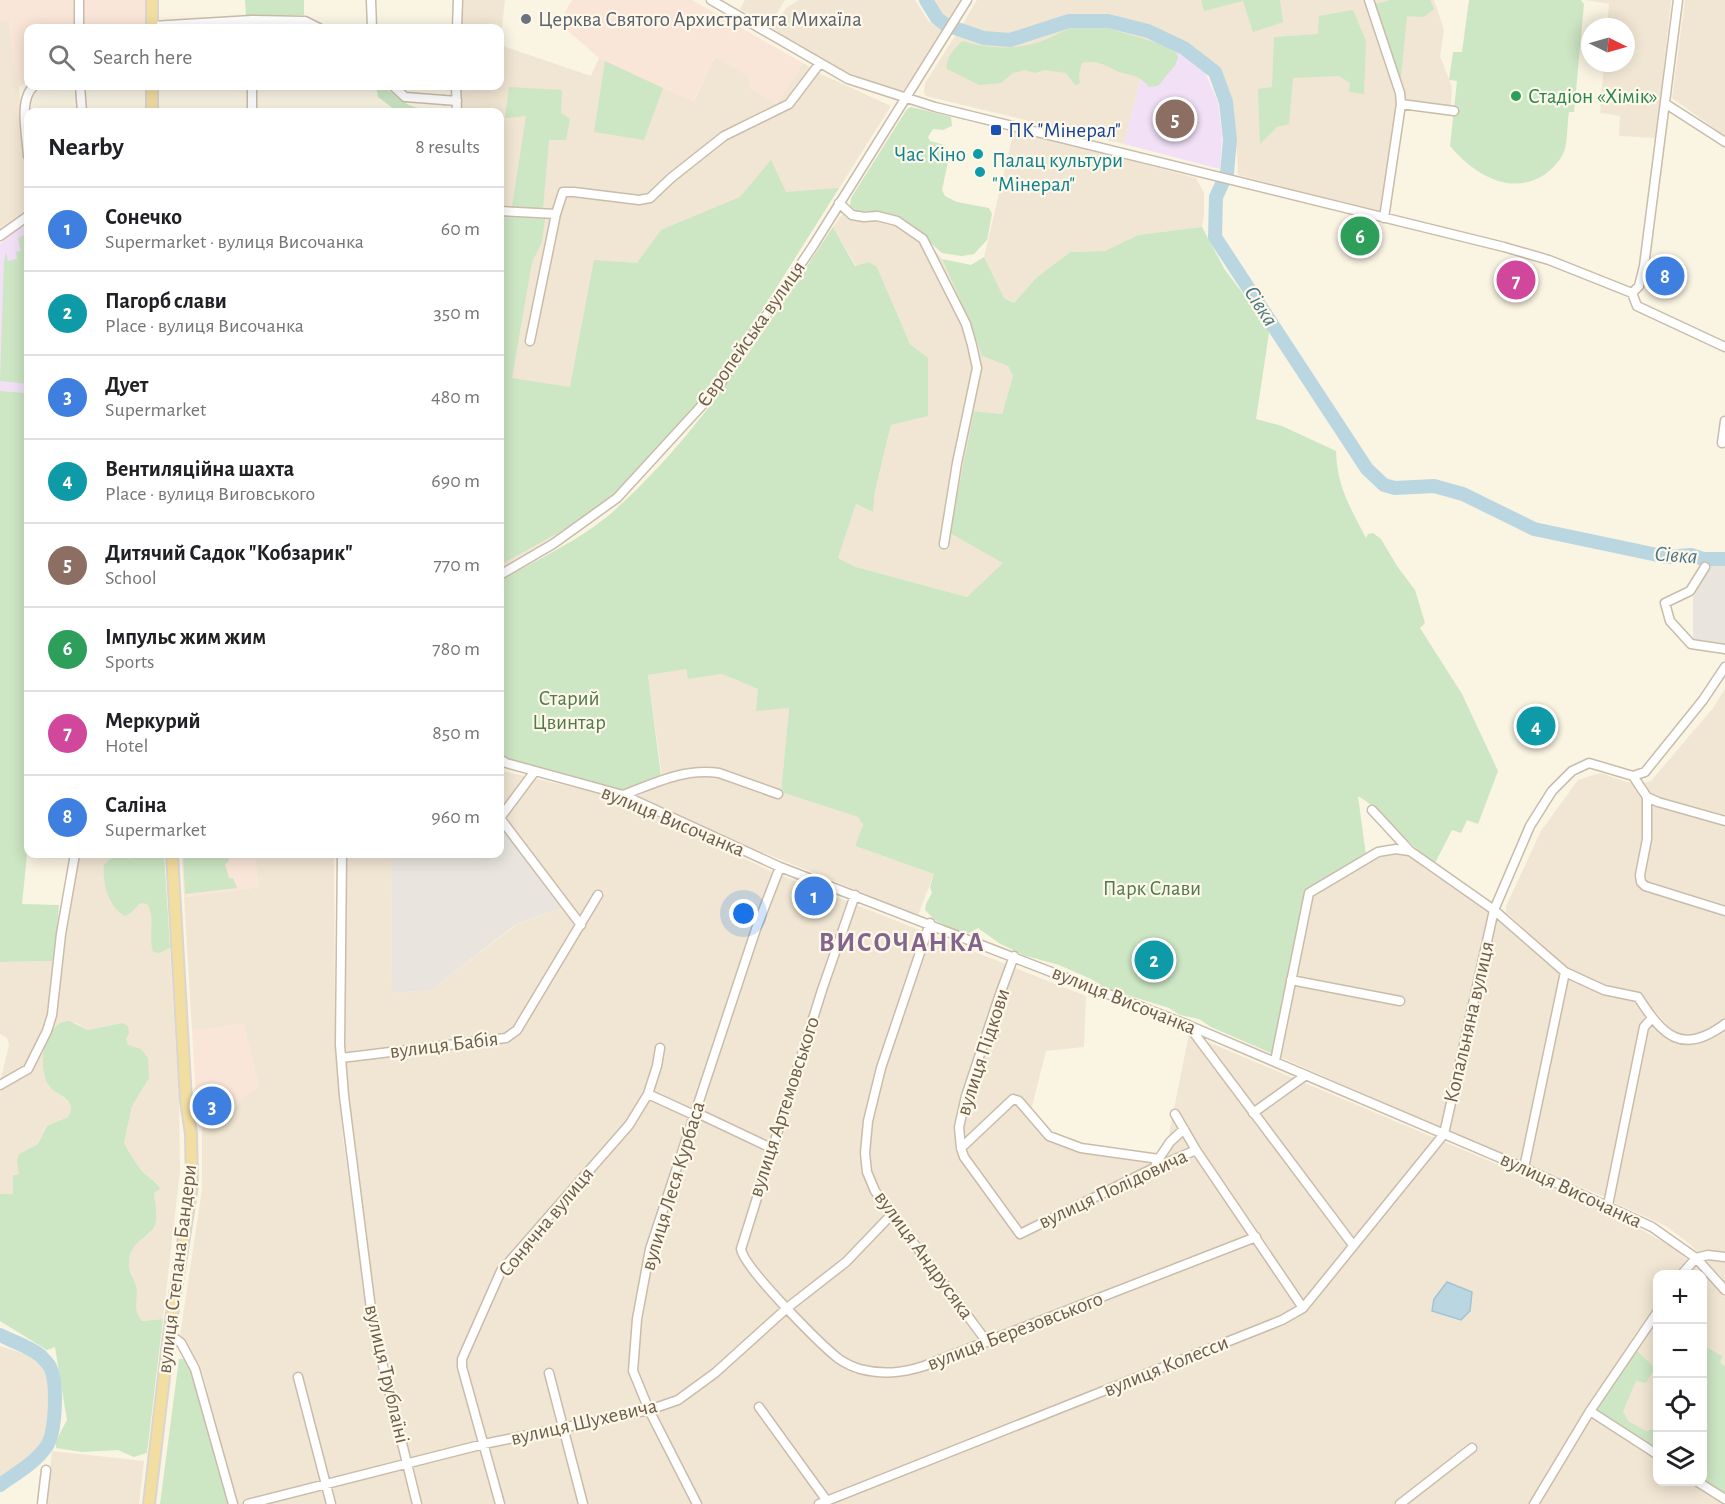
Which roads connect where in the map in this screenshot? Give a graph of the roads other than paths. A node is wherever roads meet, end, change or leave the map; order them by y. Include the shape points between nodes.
1 (78, 0) edge
2 (152, 0) edge
3 (371, 0) edge
4 (458, 0) edge
5 (711, 0) edge
6 (968, 0) edge
7 (1369, 0) edge
8 (1678, 0) edge
9 (79, 24) edge
10 (152, 24) edge
11 (252, 24) edge
12 (311, 24) edge
13 (372, 24) edge
14 (457, 24) edge
15 (820, 63) junction
16 (28, 90) edge
17 (80, 90) edge
18 (152, 90) edge
19 (252, 90) edge
20 (397, 90) edge
21 (456, 90) edge
22 (905, 98) junction
23 (457, 101) junction
24 (1401, 104) junction
25 (1666, 104) junction
26 (25, 108) edge
27 (82, 108) edge
28 (152, 108) edge
29 (252, 108) edge
30 (457, 108) edge
31 (1454, 111) dead end
32 (1725, 142) edge
33 (839, 203) junction
34 (504, 211) edge
35 (556, 214) junction
36 (1384, 218) junction
37 (24, 219) edge
38 (0, 236) edge
39 (1632, 293) junction
40 (530, 340) dead end
41 (1725, 347) edge
42 (1725, 421) edge
43 (1722, 443) dead end
44 (944, 544) dead end
45 (1705, 567) dead end
46 (504, 573) edge
47 (1725, 649) edge
48 (1725, 667) edge
49 (504, 762) edge
50 (535, 771) junction
51 (1633, 776) junction
52 (778, 794) dead end
53 (623, 795) junction
54 (1647, 797) junction
55 (1372, 810) dead end
56 (504, 813) edge
57 (1725, 821) edge
58 (504, 823) edge
59 (1410, 851) junction
60 (74, 858) edge
61 (172, 858) edge
62 (342, 858) edge
63 (780, 867) junction
64 (598, 895) dead end
65 (855, 895) junction
66 (1494, 910) junction
67 (1725, 911) edge
68 (930, 923) junction
69 (580, 925) junction
70 (1014, 957) junction
71 (1566, 972) junction
72 (1291, 980) junction
73 (1400, 1001) dead end
74 (1652, 1018) junction
75 (1725, 1024) edge
76 (1188, 1025) junction
77 (660, 1048) dead end
78 (341, 1058) junction
79 (1275, 1061) junction
80 (1306, 1075) junction
81 (0, 1085) edge
82 (648, 1094) junction
83 (1253, 1113) junction
84 (695, 1114) junction
85 (1175, 1114) dead end
86 (1184, 1129) junction
87 (1444, 1134) junction
88 (771, 1148) junction
89 (961, 1148) junction
90 (1196, 1150) junction
91 (1159, 1158) junction
92 (1524, 1168) junction
93 (1152, 1169) junction
94 (1608, 1205) junction
95 (893, 1214) junction
96 (1256, 1237) junction
97 (1353, 1245) junction
98 (1725, 1257) edge
99 (1696, 1258) junction
100 (1686, 1270) edge
101 (1725, 1290) edge
102 (787, 1308) junction
103 (1303, 1308) junction
104 (1653, 1318) edge
105 (169, 1334) junction
106 (987, 1342) junction
107 (549, 1373) dead end
108 (297, 1377) dead end
109 (759, 1407) dead end
110 (649, 1410) junction
111 (1590, 1411) junction
112 (562, 1428) junction
113 (484, 1444) junction
114 (1472, 1448) dead end
115 (1653, 1452) edge
116 (407, 1464) junction
117 (46, 1470) dead end
118 (326, 1485) junction
119 (1704, 1486) edge
120 (1725, 1499) edge
121 (823, 1502) edge
122 (42, 1504) edge
123 (149, 1504) edge
124 (233, 1504) edge
125 (248, 1504) edge
126 (331, 1504) edge
127 (417, 1504) edge
128 (500, 1504) edge
129 (583, 1504) edge
130 (697, 1504) edge
131 (1400, 1504) edge
132 (1534, 1504) edge

1 - 9 street
2 - 10 main road
3 - 13 street
4 - 14 street
5 - 15 street
6 - 22 street, Європейська вулиця
7 - 24 street
8 - 25 street
11 - 12 street
15 - 22 street via 848,79
15 - 35 street via 789,104 724,136 650,198 563,192
16 - 26 street
17 - 27 street
18 - 28 main road
19 - 29 street
20 - 23 street via 405,97
21 - 23 street
22 - 33 street, Європейська вулиця
22 - 36 street
23 - 30 street
24 - 31 street
24 - 36 street
25 - 32 street
25 - 39 street via 1644,267 1639,286
33 - 44 street via 852,215 897,221 923,239 966,324 977,368
33 - 46 street, Європейська вулиця via 716,390 665,448 601,512
34 - 35 street
35 - 40 street
36 - 39 street via 1549,260
37 - 38 street
39 - 41 street via 1637,306
42 - 43 street
45 - 47 street via 1690,591 1665,603 1670,621 1691,644
48 - 51 street via 1704,700 1645,772
49 - 50 street, вулиця Височанка
50 - 53 street, вулиця Височанка
50 - 56 street
51 - 54 street
51 - 66 street, Копальняна вулиця via 1589,763 1558,784 1530,826
52 - 53 street via 711,772 686,773
53 - 63 street, вулиця Височанка
54 - 57 street
54 - 67 street via 1641,882
55 - 59 street
58 - 69 street
59 - 66 street
59 - 72 street via 1378,852 1309,893
60 - 81 street via 47,1031 28,1069
61 - 105 main road, вулиця Степана Бандери via 192,1185
62 - 78 street, вулиця Трублаїні
63 - 65 street, вулиця Височанка
63 - 84 street, вулиця Леся Курбаса
64 - 69 street, вулиця Бабія
65 - 68 street, вулиця Височанка
65 - 88 street, вулиця Артемовського
66 - 71 street
66 - 87 street, Копальняна вулиця
68 - 70 street, вулиця Височанка
68 - 95 street, вулиця Андрусяка via 881,1068 868,1121 867,1172 875,1191
69 - 78 street, вулиця Бабія via 517,1030 506,1038
70 - 76 street, вулиця Височанка
70 - 89 street, вулиця Підкови via 966,1096 959,1127
71 - 74 street via 1604,990 1638,998
71 - 92 street
72 - 73 street
72 - 79 street
74 - 75 street via 1678,1039 1691,1041
74 - 94 street via 1644,1027
76 - 79 street, вулиця Височанка
76 - 83 street
77 - 82 street, Сонячна вулиця
78 - 116 street, вулиця Трублаїні via 373,1325
79 - 80 street, вулиця Височанка
80 - 83 street
80 - 87 street, вулиця Височанка
82 - 84 street
82 - 113 street, Сонячна вулиця via 629,1125 501,1271 462,1359
83 - 97 street
84 - 88 street
84 - 110 street, вулиця Леся Курбаса via 650,1249 637,1319 633,1371
85 - 86 street
86 - 90 street
86 - 91 street
87 - 92 street, вулиця Височанка
87 - 97 street, вулиця Колесси
88 - 102 street, вулиця Артемовського via 741,1249 749,1265
89 - 91 street via 1013,1099 1049,1136 1091,1150
89 - 93 street, вулиця Полідовича via 1020,1234
90 - 93 street, вулиця Полідовича
90 - 96 street
91 - 93 street
92 - 94 street, вулиця Височанка
94 - 99 street, вулиця Височанка via 1652,1227
95 - 102 street, вулиця Шухевича via 846,1262
95 - 106 street, вулиця Андрусяка
96 - 103 street
96 - 106 street, вулиця Березовського
97 - 103 street, вулиця Колесси
98 - 99 street
99 - 100 street
99 - 101 street, вулиця Височанка
102 - 106 street, вулиця Березовського via 838,1358 860,1369 903,1373
102 - 110 street, вулиця Шухевича via 715,1373 678,1400
103 - 121 street, вулиця Колесси via 1282,1320
104 - 111 street
105 - 123 main road, вулиця Степана Бандери
105 - 124 street via 181,1343 195,1369
107 - 112 street
108 - 118 street
109 - 121 street
110 - 112 street, вулиця Шухевича
110 - 130 street, вулиця Леся Курбаса
111 - 115 street
111 - 132 street
112 - 113 street, вулиця Шухевича
112 - 129 street
113 - 116 street, вулиця Шухевича
113 - 128 street, Сонячна вулиця
114 - 131 street
116 - 118 street, вулиця Шухевича
116 - 127 street, вулиця Трублаїні
117 - 122 street
118 - 125 street, вулиця Шухевича
118 - 126 street
119 - 120 street

